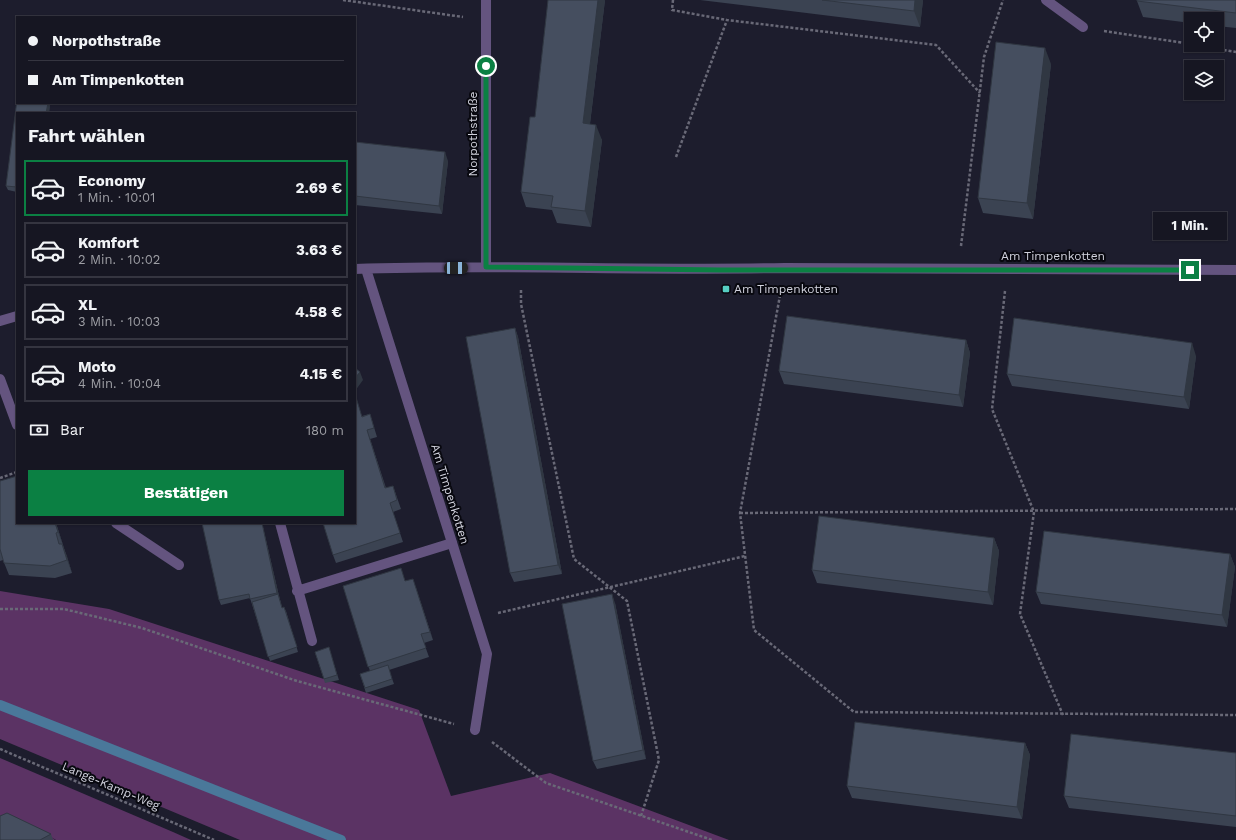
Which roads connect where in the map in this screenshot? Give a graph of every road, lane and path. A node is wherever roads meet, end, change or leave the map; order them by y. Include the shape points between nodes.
1 (343, 0) edge
2 (486, 0) edge
3 (673, 0) edge
4 (1003, 0) edge
5 (1046, 0) edge
6 (486, 20) junction
7 (727, 20) junction
8 (1083, 27) joint
9 (1184, 43) edge
10 (1224, 50) edge
11 (1236, 52) edge
12 (980, 93) junction
13 (676, 157) dead end
14 (486, 267) junction
15 (522, 268) junction
16 (785, 268) junction
17 (356, 269) edge
18 (366, 269) junction
19 (959, 269) junction
20 (1007, 269) junction
21 (1236, 270) edge
22 (16, 316) edge
23 (0, 321) edge
24 (0, 379) edge
25 (16, 422) edge
26 (16, 472) edge
27 (0, 478) edge
28 (1236, 510) edge
29 (1034, 512) junction
30 (740, 513) junction
31 (118, 524) edge
32 (280, 524) edge
33 (452, 544) junction
34 (745, 556) junction
35 (179, 565) dead end
36 (609, 587) junction
37 (297, 591) junction
38 (0, 609) edge
39 (476, 618) junction
40 (312, 641) dead end
41 (1063, 715) junction
42 (1236, 715) edge
43 (475, 730) junction
44 (0, 749) edge
45 (641, 816) junction
46 (214, 840) edge
47 (712, 840) edge

1 - 6 path
2 - 6 street, Norpothstraße
3 - 7 path via 672,10
4 - 12 path via 984,56
5 - 8 street
6 - 14 street, Norpothstraße
7 - 12 path via 936,45
7 - 13 path
8 - 9 path
10 - 11 path
12 - 19 path
14 - 15 street, Am Timpenkotten
14 - 18 street, Am Timpenkotten
15 - 16 street, Am Timpenkotten
15 - 36 path via 521,304 574,559
16 - 19 street, Am Timpenkotten
16 - 30 path
17 - 18 street, Am Timpenkotten
18 - 33 street, Am Timpenkotten
19 - 20 street, Am Timpenkotten
20 - 21 street, Am Timpenkotten
20 - 29 path via 992,409
22 - 23 street
24 - 25 street
26 - 27 path
28 - 29 path
29 - 30 path
29 - 41 path via 1020,614
30 - 34 path
31 - 35 street
32 - 37 street
33 - 37 street
33 - 39 street, Am Timpenkotten
34 - 36 path
34 - 41 path via 754,630 854,712
36 - 39 path
36 - 45 path via 627,601 659,760
37 - 40 street
38 - 43 path via 64,609 142,628 297,681
39 - 43 street, Am Timpenkotten via 487,654
41 - 42 path
43 - 45 path via 546,783
44 - 46 path, Lange-Kamp-Weg
45 - 47 path

